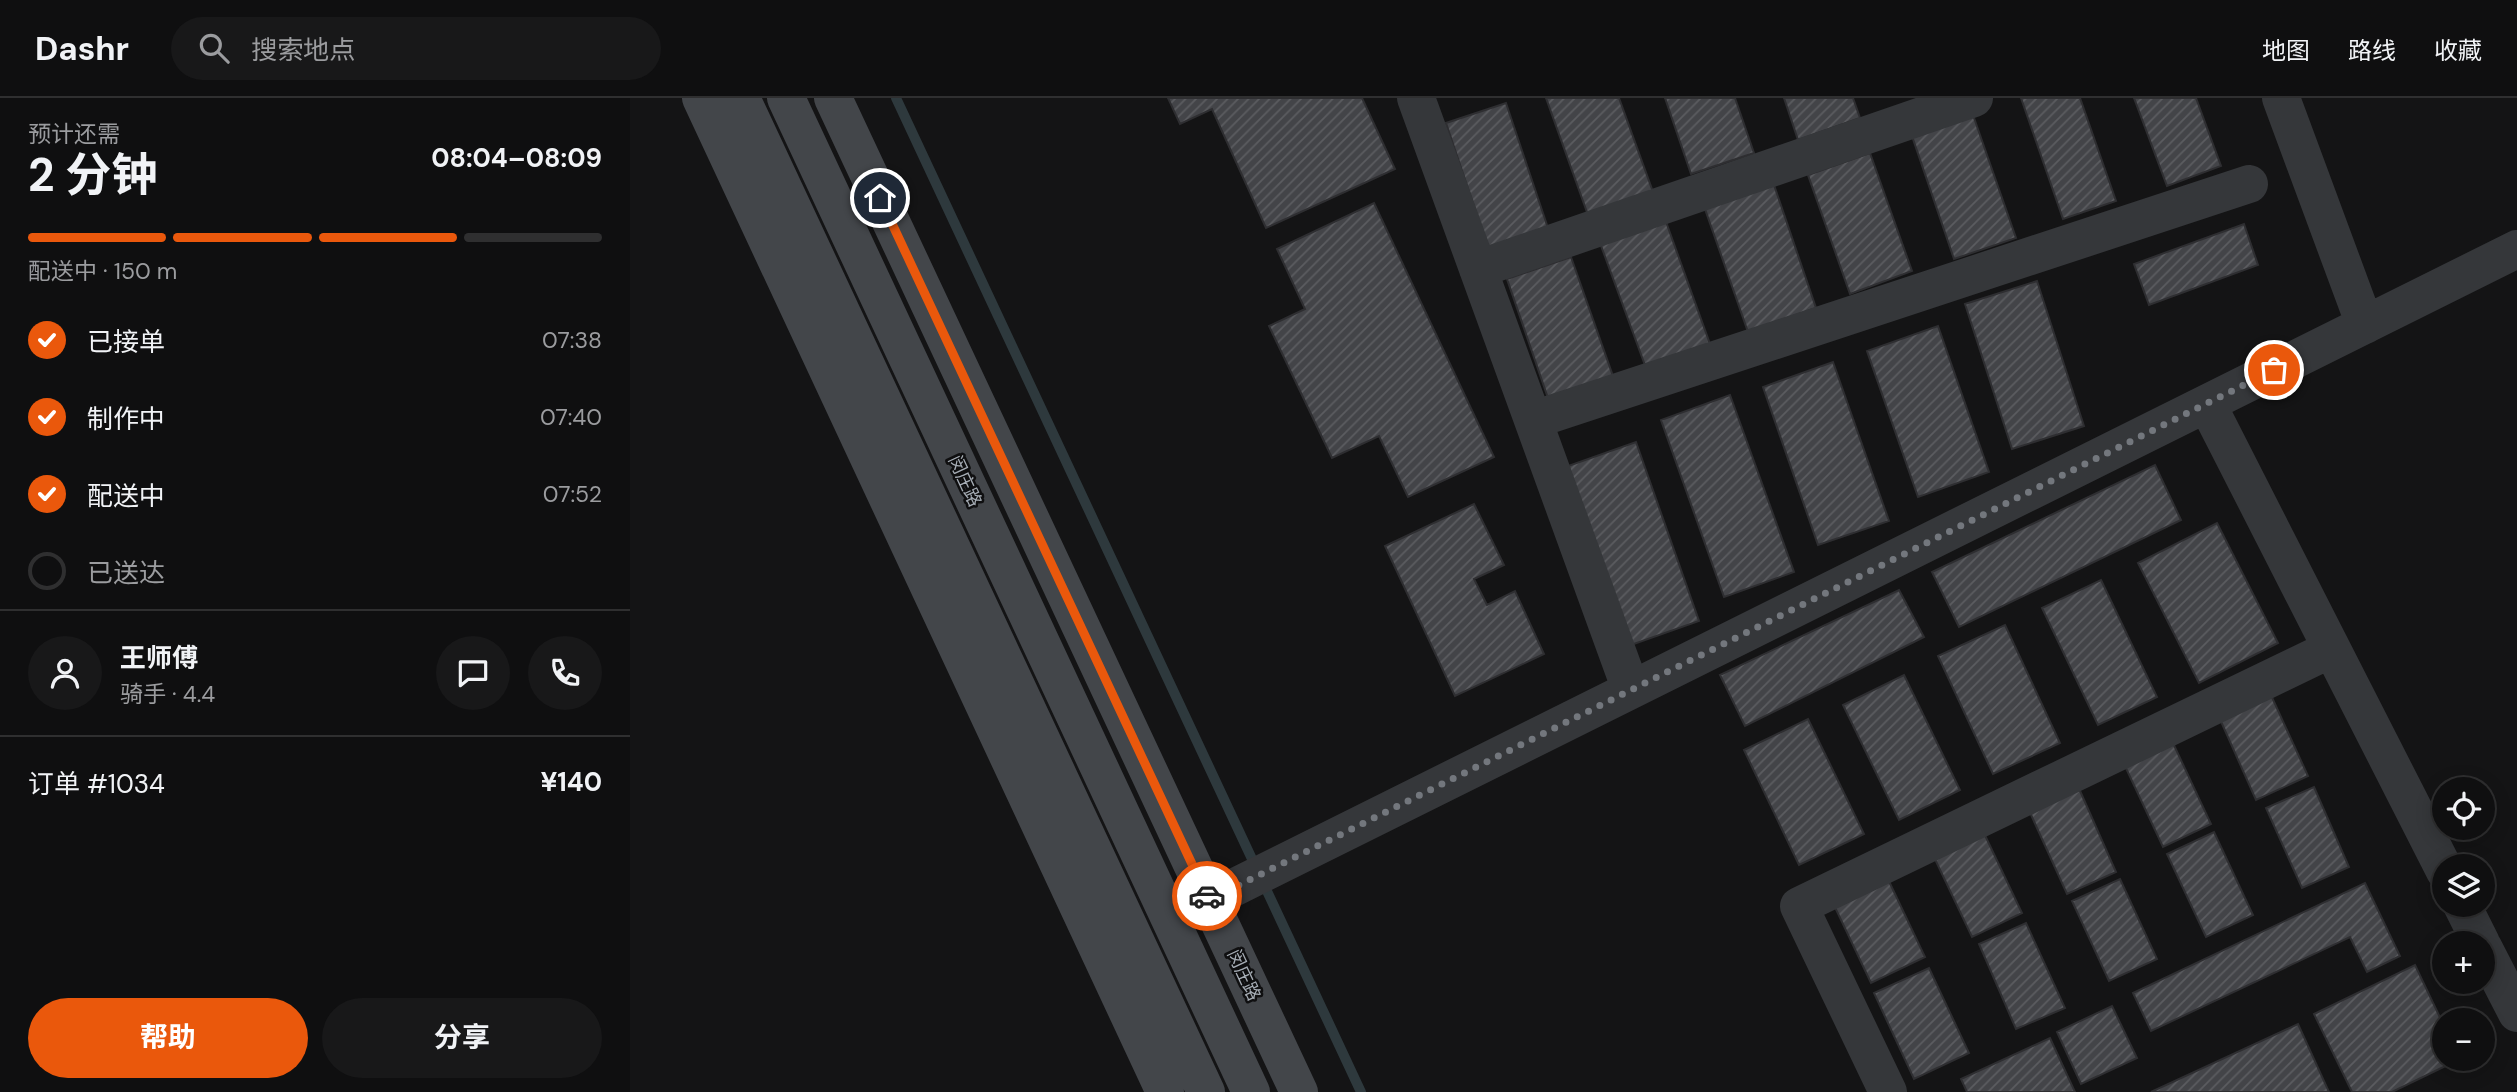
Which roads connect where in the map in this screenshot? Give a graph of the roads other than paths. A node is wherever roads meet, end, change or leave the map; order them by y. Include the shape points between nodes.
1 (701, 98) edge
2 (741, 98) edge
3 (786, 98) edge
4 (833, 98) edge
5 (1416, 98) edge
6 (1974, 98) edge
7 (2281, 98) edge
8 (2249, 184) dead end
9 (2517, 249) edge
10 (1478, 269) junction
11 (2365, 325) junction
12 (2207, 404) junction
13 (1533, 420) junction
14 (2331, 649) junction
15 (1631, 690) junction
16 (2436, 854) edge
17 (1209, 900) junction
18 (2495, 970) edge
19 (2517, 1013) edge
20 (1165, 1092) edge
21 (1206, 1092) edge
22 (1251, 1092) edge
23 (1299, 1092) edge
24 (1888, 1092) edge

1 - 20 street
2 - 21 street
3 - 22 street, 闵庄路
4 - 17 street, 闵庄路
5 - 10 street
6 - 10 street
7 - 11 street
8 - 13 street
9 - 11 street
10 - 13 street
11 - 12 street
12 - 14 street
12 - 15 street
13 - 15 street
14 - 16 street
14 - 24 street via 1799,906
15 - 17 street
17 - 23 street, 闵庄路
18 - 19 street

